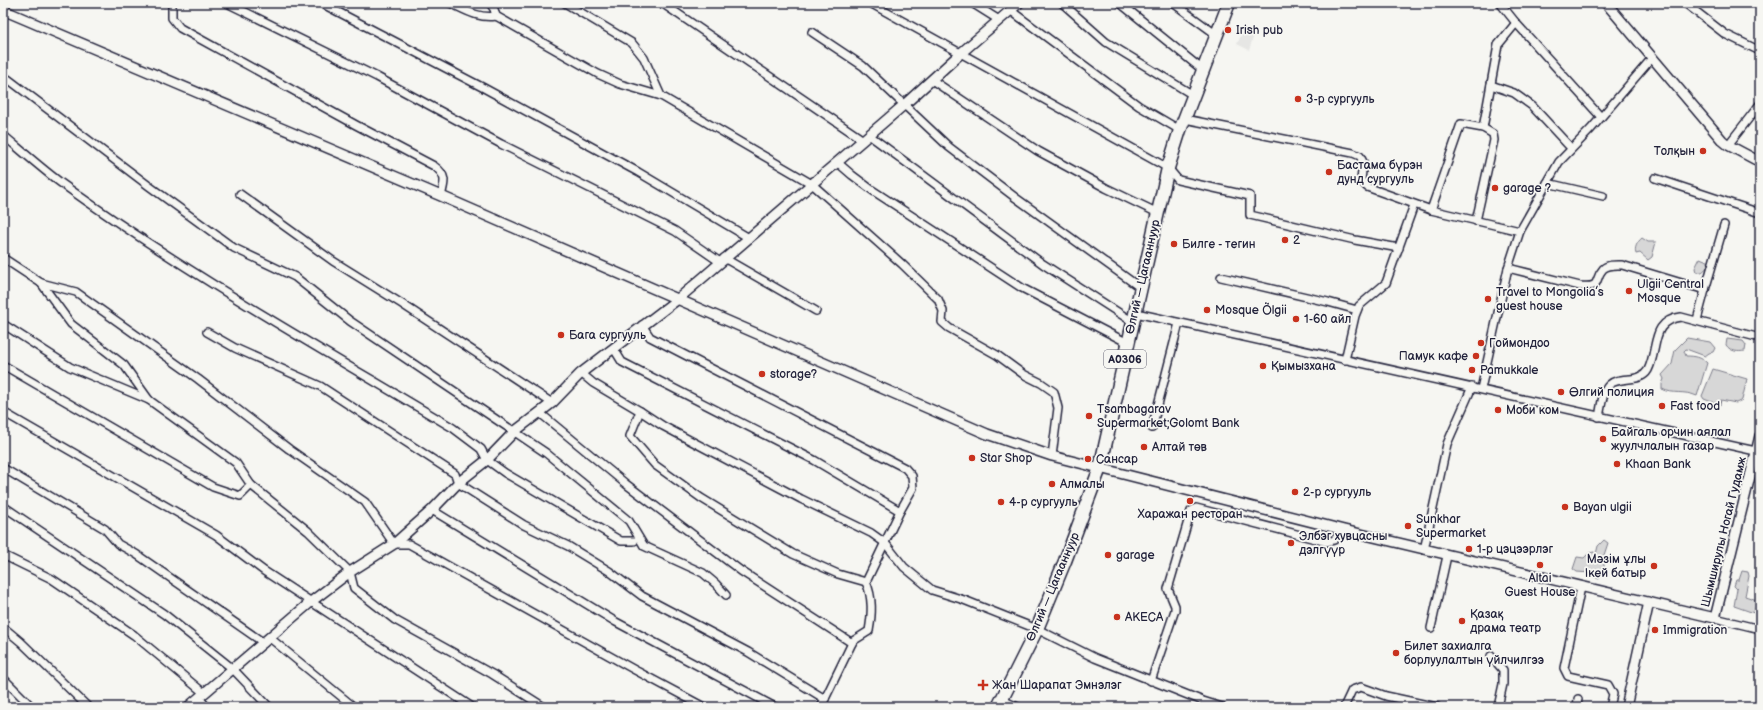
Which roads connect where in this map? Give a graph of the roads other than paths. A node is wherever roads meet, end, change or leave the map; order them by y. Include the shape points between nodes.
1 (172, 3) edge
2 (227, 3) edge
3 (321, 3) edge
4 (450, 3) edge
5 (490, 3) edge
6 (565, 3) edge
7 (662, 3) edge
8 (870, 3) edge
9 (972, 3) edge
10 (1019, 3) edge
11 (1062, 3) edge
12 (1120, 3) edge
13 (1173, 3) edge
14 (1229, 3) edge
15 (1500, 3) edge
16 (1606, 3) edge
17 (1685, 3) edge
18 (3, 10) edge
19 (1010, 10) junction
20 (496, 16) junction
21 (999, 20) junction
22 (1516, 23) junction
23 (812, 32) dead end
24 (1217, 35) junction
25 (1760, 51) edge
26 (961, 52) junction
27 (1652, 58) junction
28 (1204, 71) junction
29 (8, 79) dead end
30 (932, 80) junction
31 (1491, 85) junction
32 (1193, 94) junction
33 (661, 96) junction
34 (905, 104) junction
35 (1760, 104) edge
36 (1600, 116) junction
37 (1182, 124) junction
38 (1483, 128) junction
39 (3, 135) edge
40 (866, 138) junction
41 (1728, 145) junction
42 (1571, 148) junction
43 (837, 162) junction
44 (1760, 162) edge
45 (1168, 168) junction
46 (1655, 178) dead end
47 (1547, 182) junction
48 (812, 184) junction
49 (240, 194) dead end
50 (441, 196) junction
51 (1603, 196) dead end
52 (1414, 205) junction
53 (1431, 210) junction
54 (1158, 213) junction
55 (1760, 213) edge
56 (1476, 221) junction
57 (1724, 225) dead end
58 (1520, 231) junction
59 (749, 238) junction
60 (1399, 248) junction
61 (3, 258) edge
62 (722, 260) junction
63 (1508, 268) junction
64 (1221, 277) dead end
65 (41, 283) junction
66 (1142, 289) junction
67 (1706, 290) junction
68 (678, 299) junction
69 (1357, 310) junction
70 (816, 311) dead end
71 (1135, 317) junction
72 (1696, 320) junction
73 (1178, 323) junction
74 (3, 324) edge
75 (642, 325) junction
76 (207, 332) dead end
77 (1760, 338) edge
78 (1128, 343) junction
79 (614, 349) junction
80 (1345, 360) junction
81 (3, 365) edge
82 (581, 373) junction
83 (1472, 387) junction
84 (1480, 388) junction
85 (149, 400) junction
86 (552, 403) junction
87 (640, 411) junction
88 (3, 412) edge
89 (540, 413) junction
90 (1599, 417) junction
91 (1152, 428) dead end
92 (514, 432) junction
93 (1760, 436) edge
94 (1758, 452) edge
95 (1052, 456) junction
96 (487, 460) junction
97 (3, 468) edge
98 (1100, 468) junction
99 (458, 483) junction
100 (251, 485) junction
101 (3, 506) edge
102 (432, 510) junction
103 (900, 511) junction
104 (1344, 530) junction
105 (634, 541) dead end
106 (885, 543) junction
107 (394, 544) junction
108 (1424, 550) junction
109 (3, 555) edge
110 (1447, 556) junction
111 (350, 572) junction
112 (866, 582) junction
113 (1581, 587) junction
114 (726, 595) dead end
115 (312, 601) junction
116 (1649, 602) junction
117 (1715, 618) junction
118 (3, 627) edge
119 (1431, 628) dead end
120 (1037, 629) junction
121 (1760, 629) edge
122 (267, 640) junction
123 (852, 643) junction
124 (1490, 656) dead end
125 (233, 669) junction
126 (3, 678) edge
127 (1151, 681) junction
128 (202, 696) junction
129 (825, 699) junction
130 (1000, 703) edge
131 (32, 707) edge
132 (88, 707) edge
133 (188, 707) edge
134 (207, 707) edge
135 (269, 707) edge
136 (354, 707) edge
137 (472, 707) edge
138 (544, 707) edge
139 (704, 707) edge
140 (775, 707) edge
141 (821, 707) edge
142 (1018, 707) edge
143 (1222, 707) edge
144 (1344, 707) edge
145 (1437, 707) edge
146 (1498, 707) edge
147 (1610, 707) edge
148 (1626, 707) edge

1 - 50 street via 172,18 180,28 442,171 444,179
2 - 62 street via 377,77 501,144 675,231
3 - 59 street via 482,86 631,168
4 - 20 street via 483,17
5 - 20 street
6 - 33 street via 639,49
7 - 40 street
8 - 26 street
9 - 21 street
10 - 19 street
11 - 32 street via 1106,42
12 - 28 street
13 - 24 street
14 - 24 highway, Өлгий — Цагааннуур / A0306
15 - 22 street
16 - 27 street
17 - 25 street via 1725,34
18 - 50 street
19 - 21 street
19 - 37 street via 1139,106
20 - 33 street via 598,74 620,84
21 - 26 street
22 - 31 street via 1498,46
22 - 36 street
23 - 34 street via 863,66
24 - 28 highway, Өлгий — Цагааннуур / A0306
26 - 30 street
26 - 45 street
27 - 36 street
27 - 41 street
28 - 32 highway, Өлгий — Цагааннуур / A0306
29 - 92 street via 234,248 295,277 350,321
30 - 34 street
30 - 54 street via 1038,151
31 - 38 street
31 - 42 street via 1514,93 1532,106
32 - 37 highway, Өлгий — Цагааннуур / A0306
33 - 48 street
34 - 40 street
34 - 66 street via 949,147
35 - 41 street
36 - 42 street via 1591,129
37 - 45 highway, Өлгий — Цагааннуур / A0306
37 - 52 street via 1353,153 1360,156 1363,162 1361,180 1367,188
38 - 53 street via 1461,124
38 - 56 street via 1493,134 1494,140
39 - 96 street via 60,182 173,259 453,428 481,449
40 - 43 street
40 - 71 street via 1043,264
41 - 44 street
42 - 47 street
43 - 48 street
43 - 78 street via 872,190 1022,288
45 - 54 highway, Өлгий — Цагааннуур / A0306
45 - 60 street via 1178,180 1250,196 1250,215
46 - 55 street
47 - 51 street
47 - 58 street
48 - 59 street
48 - 95 street via 938,299 943,311 942,322 948,328 997,355 1054,392 1058,408
49 - 86 street via 333,261
50 - 68 street
52 - 53 street
52 - 60 street
53 - 56 street
54 - 66 highway, Өлгий — Цагааннуур / A0306
56 - 58 street
57 - 67 street
58 - 63 street
59 - 62 street
60 - 69 street via 1386,282
61 - 65 street
62 - 68 street
62 - 70 street
63 - 67 street via 1590,287 1596,284 1603,269 1611,265 1622,265
63 - 84 street
64 - 69 street
65 - 85 street via 71,324 124,365
65 - 107 street via 76,292 198,378 289,449 365,502
66 - 71 highway, Өлгий — Цагааннуур / A0306
67 - 72 street
68 - 75 street
68 - 95 street via 987,434
69 - 80 street
71 - 73 street
71 - 78 highway, Өлгий — Цагааннуур / A0306
72 - 77 street
72 - 90 street via 1681,317 1666,321 1660,328 1648,370 1642,376 1614,381 1608,385
73 - 80 street
73 - 91 street
74 - 85 street via 70,367
75 - 79 street
75 - 103 street via 650,337 905,468 912,476 913,488
76 - 99 street via 235,348 320,386 455,474
78 - 98 highway, Өлгий — Цагааннуур / A0306
79 - 82 street
79 - 103 street via 622,362 814,460
80 - 83 street
81 - 100 street via 213,487 240,496
82 - 86 street
82 - 87 street
83 - 84 street
83 - 108 street via 1447,444
84 - 90 street
85 - 100 street via 236,463
86 - 89 street
87 - 106 street via 663,426 871,533
87 - 112 street via 630,436 655,465 701,498 793,554 838,574
88 - 115 street via 216,535 264,571
89 - 92 street
89 - 123 street via 626,484 741,571
90 - 94 street
92 - 96 street
92 - 114 street via 562,464 629,521 644,546 703,573
93 - 94 street, Шымширулы Ногай Гудамж
94 - 117 street, Шымширулы Ногай Гудамж
95 - 98 street
96 - 99 street
96 - 105 street via 621,541
97 - 122 street via 105,530 118,544
98 - 104 street
98 - 120 highway, Өлгий — Цагааннуур / A0306
99 - 102 street
99 - 129 street via 524,525 568,546 609,571 642,596 748,652
100 - 111 street via 308,531
101 - 125 street via 164,614
102 - 107 street
102 - 140 street via 616,622
103 - 106 street
104 - 108 street
104 - 127 street via 1334,540 1327,542 1196,508 1191,511 1168,589 1175,610
106 - 112 street
106 - 120 street via 904,567 932,590
107 - 111 street
107 - 139 street via 409,544
108 - 110 street
109 - 128 street via 52,579 134,635
110 - 113 street
110 - 119 street
111 - 115 street
111 - 138 street via 354,588 395,620 492,674
112 - 123 street via 870,590 872,611 869,631
113 - 116 street
113 - 147 street via 1564,668 1568,676 1608,685 1613,694
115 - 122 street
115 - 137 street
116 - 117 street
116 - 148 street
117 - 121 street
118 - 132 street
120 - 127 street
120 - 130 highway, Өлгий — Цагааннуур / A0306
122 - 125 street
122 - 136 street
123 - 129 street
124 - 146 street via 1503,670
125 - 128 street
125 - 135 street
126 - 131 street
127 - 143 street
128 - 133 street
128 - 134 street
129 - 141 street
130 - 142 street
144 - 145 street via 1352,690 1361,687 1386,696

